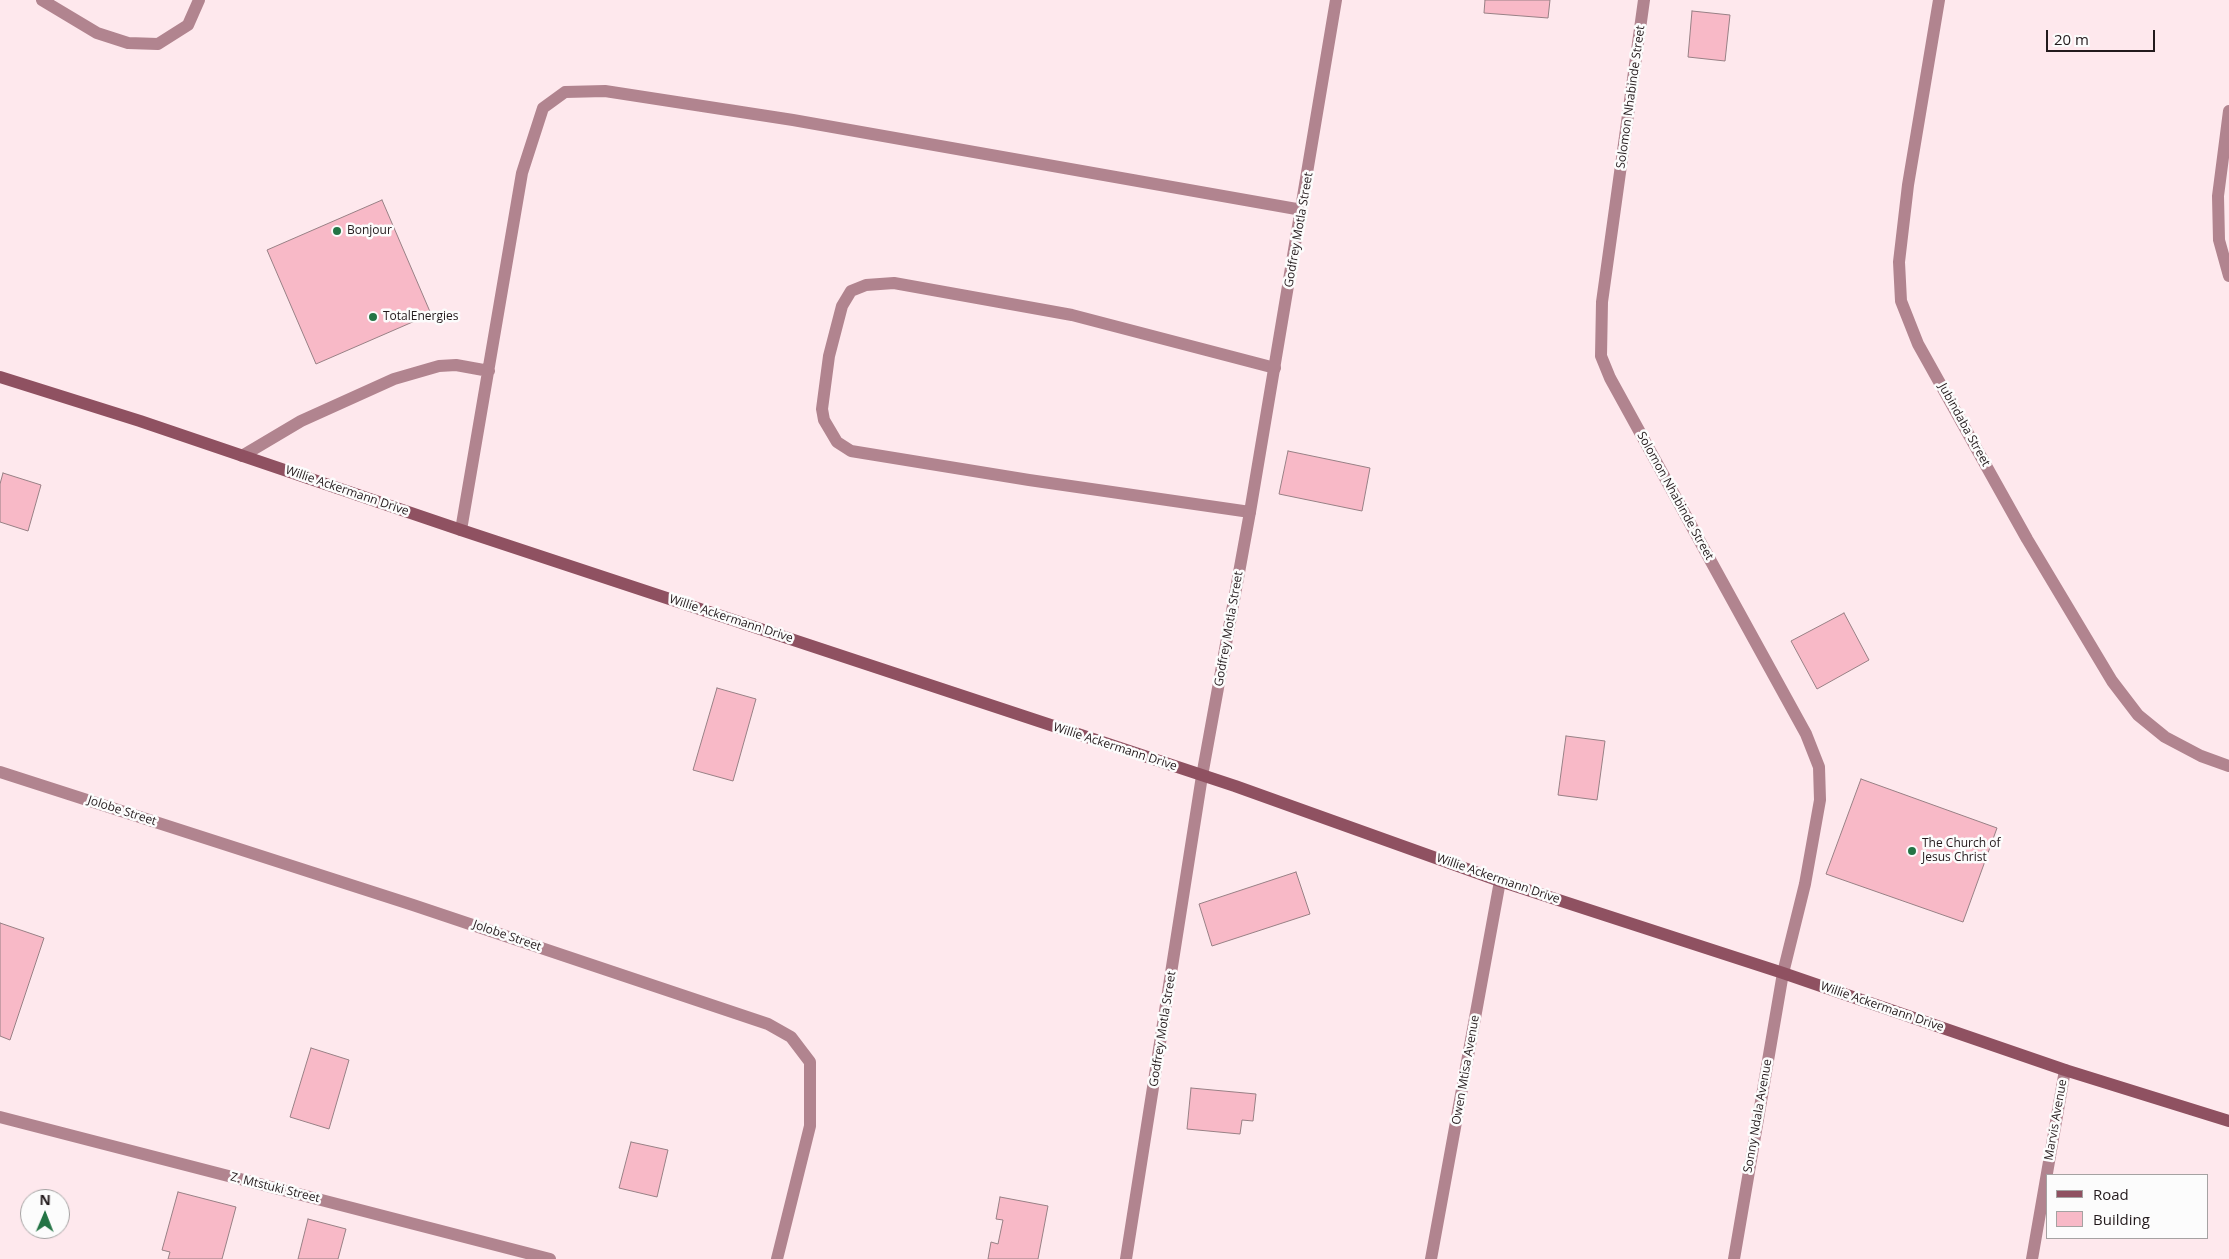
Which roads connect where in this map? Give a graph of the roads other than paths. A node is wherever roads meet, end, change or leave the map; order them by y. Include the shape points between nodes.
1 (42, 0) edge
2 (199, 0) edge
3 (1336, 0) edge
4 (1644, 0) edge
5 (1939, 0) edge
6 (2229, 111) edge
7 (1302, 210) junction
8 (2229, 276) edge
9 (1275, 368) junction
10 (489, 371) junction
11 (0, 377) edge
12 (242, 456) junction
13 (1250, 512) junction
14 (461, 530) junction
15 (2229, 766) edge
16 (0, 772) edge
17 (1202, 776) junction
18 (1500, 882) junction
19 (1783, 973) junction
20 (2065, 1070) junction
21 (0, 1117) edge
22 (2229, 1121) edge
23 (2047, 1174) edge
24 (2046, 1179) edge
25 (550, 1259) edge
26 (777, 1259) edge
27 (1126, 1259) edge
28 (1431, 1259) edge
29 (1734, 1259) edge
30 (2032, 1259) edge

1 - 2 street via 97,33 128,43 158,44 188,25
3 - 7 street, Godfrey Motla Street
4 - 19 street, Solomon Nhabinde Street via 1602,302 1601,356 1610,378 1806,734 1819,767 1820,800 1806,884
5 - 15 street, Jubindaba Street via 1908,185 1899,262 1905,310 1918,344 2027,539 2112,681 2138,715 2165,737
6 - 8 street via 2218,196 2219,240
7 - 9 street, Godfrey Motla Street
7 - 10 street via 784,119 605,91 565,92 543,108 522,173
9 - 13 street, Godfrey Motla Street
9 - 13 street via 1072,315 894,283 866,285 851,291 842,306 829,356 822,409 824,420 837,442 851,451
10 - 12 street via 456,365 439,366 394,379 302,421
10 - 14 street
11 - 12 street, Willie Ackermann Drive
12 - 14 street, Willie Ackermann Drive
13 - 17 street, Godfrey Motla Street
14 - 17 street, Willie Ackermann Drive
16 - 26 street, Jolobe Street via 413,905 768,1024 792,1037 810,1062 810,1126
17 - 18 street, Willie Ackermann Drive
17 - 27 street, Godfrey Motla Street
18 - 19 street, Willie Ackermann Drive
18 - 28 street, Owen Mtisa Avenue
19 - 20 street, Willie Ackermann Drive
19 - 29 street, Sonny Ndala Avenue
20 - 22 street, Willie Ackermann Drive
20 - 23 street, Marvis Avenue
21 - 25 street, Z. Mtstuki Street
24 - 30 street, Marvis Avenue

